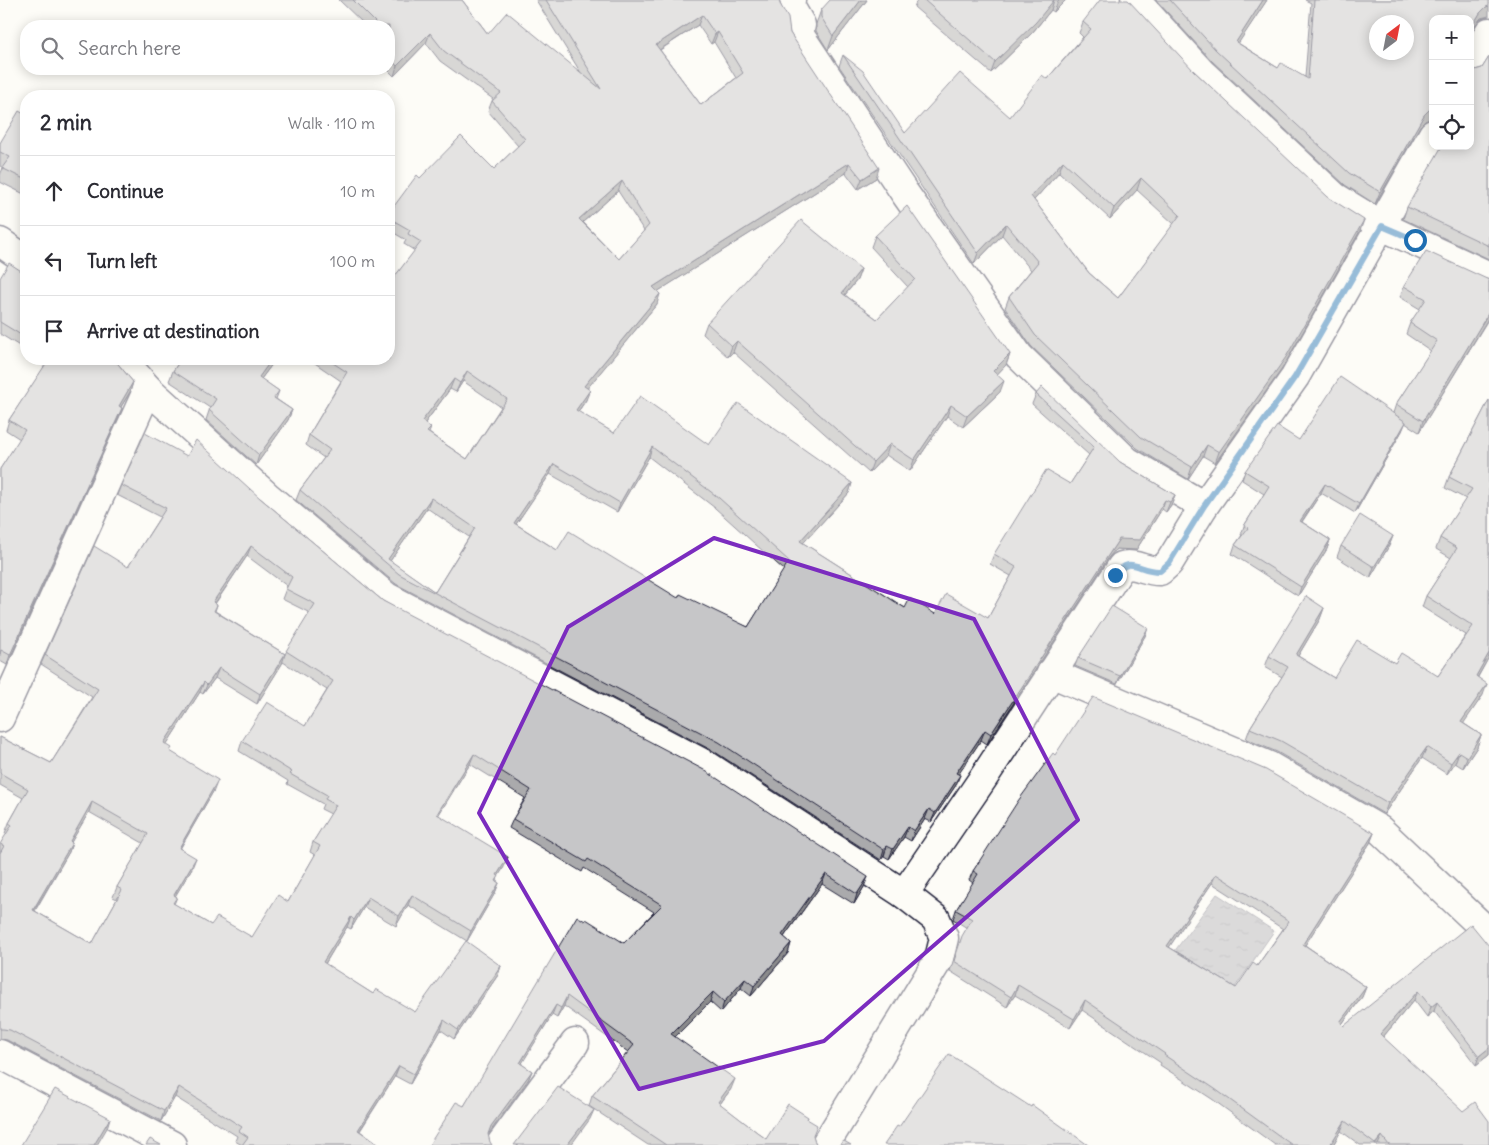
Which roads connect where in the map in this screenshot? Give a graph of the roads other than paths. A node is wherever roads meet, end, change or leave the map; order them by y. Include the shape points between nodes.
1 (791, 0) edge
2 (1135, 0) edge
3 (1489, 32) edge
4 (1473, 60) edge
5 (1429, 141) edge
6 (1382, 226) junction
7 (0, 242) edge
8 (20, 256) edge
9 (1489, 276) edge
10 (127, 365) edge
11 (148, 389) junction
12 (1204, 506) junction
13 (1051, 673) junction
14 (0, 718) edge
15 (904, 894) junction
16 (1489, 933) edge
17 (575, 1043) dead end
18 (0, 1054) edge
19 (172, 1145) edge
20 (500, 1145) edge
21 (825, 1145) edge

1 - 12 street via 790,6 801,24 799,34 1019,356 1126,461
2 - 6 street via 1201,72 1328,191
3 - 4 street
5 - 6 street
6 - 9 street
6 - 12 street via 1295,377
7 - 8 street
10 - 11 street
11 - 14 street
11 - 15 street via 386,597 708,766
12 - 13 street via 1169,563 1160,571 1149,572 1129,564 1122,566
13 - 15 street
13 - 16 street via 1269,766 1380,830
15 - 21 street via 936,919 944,938 939,959
17 - 20 street
18 - 19 street

